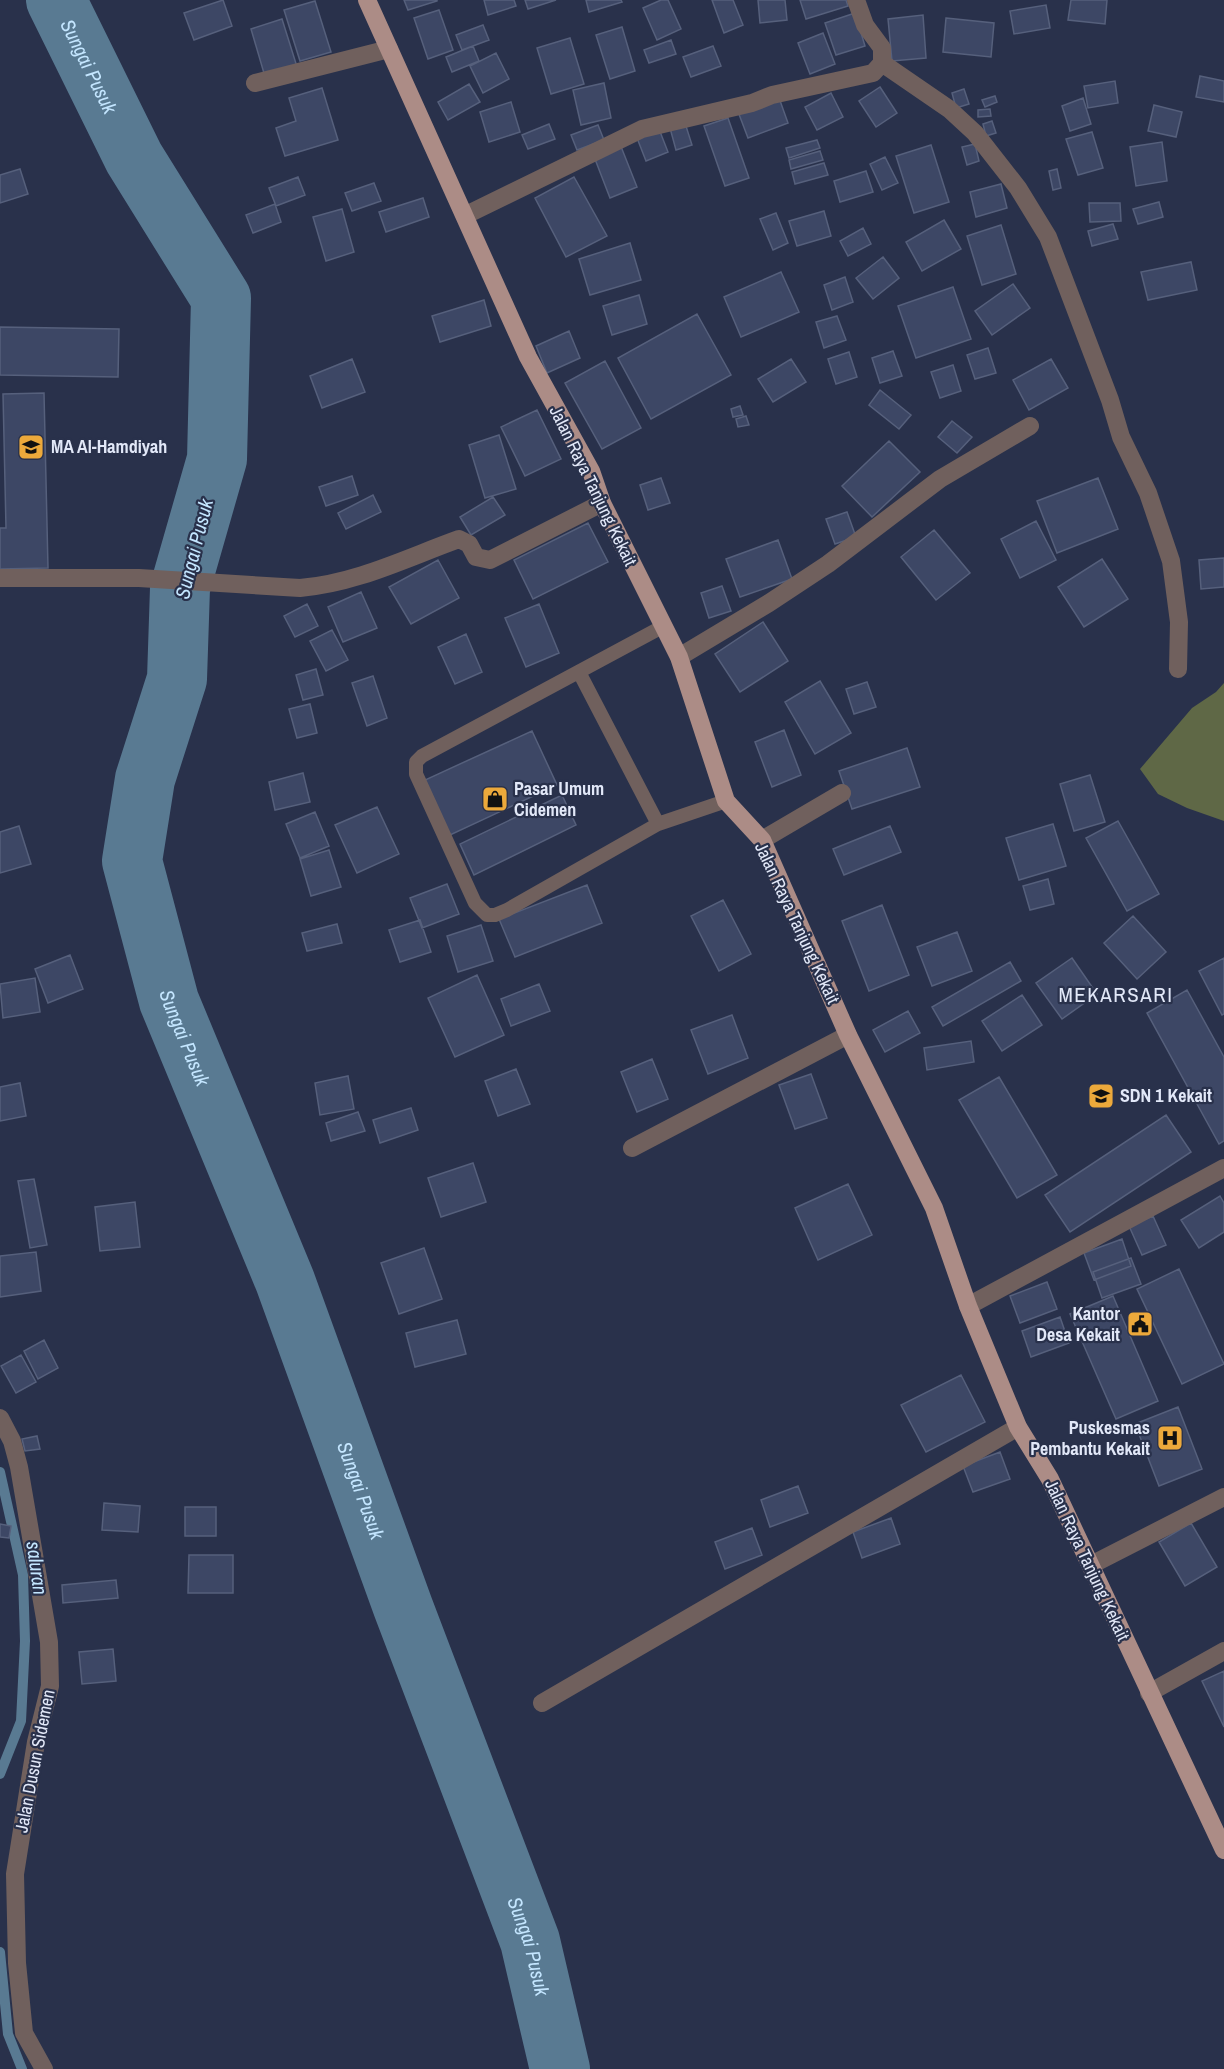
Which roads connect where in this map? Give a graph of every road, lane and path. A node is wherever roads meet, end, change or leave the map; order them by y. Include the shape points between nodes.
1 (367, 0) edge
2 (856, 0) edge
3 (389, 49) junction
4 (882, 63) junction
5 (255, 83) dead end
6 (466, 215) junction
7 (1030, 426) dead end
8 (602, 503) junction
9 (0, 578) edge
10 (662, 627) junction
11 (679, 657) junction
12 (1178, 669) dead end
13 (579, 672) junction
14 (842, 793) dead end
15 (726, 801) junction
16 (658, 824) junction
17 (762, 840) junction
18 (848, 1035) junction
19 (632, 1148) dead end
20 (1224, 1168) edge
21 (968, 1306) junction
22 (0, 1418) edge
23 (1018, 1427) junction
24 (1224, 1497) edge
25 (1091, 1565) junction
26 (1224, 1651) edge
27 (1149, 1693) junction
28 (543, 1703) dead end
29 (1224, 1850) edge
30 (5, 1877) edge
31 (44, 2069) edge

1 - 3 main road, Jalan Raya Tanjung Kekait
2 - 4 street via 865,25 882,48
3 - 5 street
3 - 6 main road, Jalan Raya Tanjung Kekait
4 - 6 street via 870,75 772,95 642,129
4 - 12 street via 949,109 975,133 1018,188 1048,237 1171,561 1179,622
6 - 8 main road, Jalan Raya Tanjung Kekait via 528,357 591,471
7 - 11 street via 940,479 828,564
8 - 9 street via 490,560 476,557 469,544 459,539 341,583 300,588 139,578
8 - 10 main road, Jalan Raya Tanjung Kekait
10 - 11 main road, Jalan Raya Tanjung Kekait
10 - 13 lane
11 - 15 main road, Jalan Raya Tanjung Kekait
13 - 16 lane
13 - 16 lane via 416,762 416,774 475,903 487,915 507,910
14 - 17 street
15 - 16 lane
15 - 17 main road, Jalan Raya Tanjung Kekait
17 - 18 main road, Jalan Raya Tanjung Kekait
18 - 19 street
18 - 21 main road, Jalan Raya Tanjung Kekait via 934,1208
20 - 21 street
21 - 23 main road, Jalan Raya Tanjung Kekait
22 - 30 street, Jalan Dusun Sidemen via 19,1467 49,1642 50,1686
23 - 25 main road, Jalan Raya Tanjung Kekait via 1050,1479
23 - 28 street
24 - 25 street
25 - 27 main road, Jalan Raya Tanjung Kekait
26 - 27 street
27 - 29 main road, Jalan Raya Tanjung Kekait
30 - 31 street, Jalan Dusun Sidemen via 24,2033

